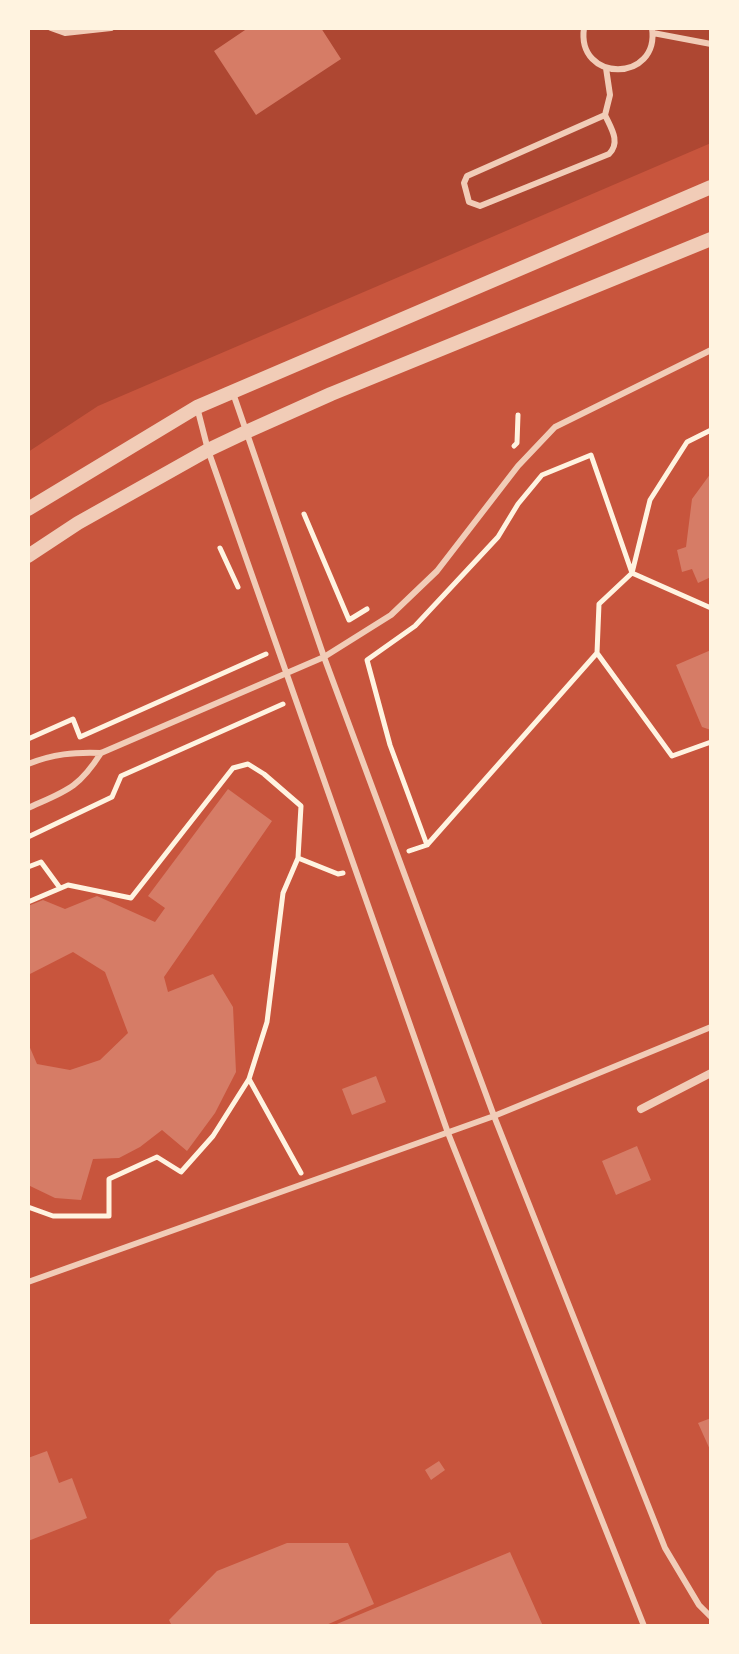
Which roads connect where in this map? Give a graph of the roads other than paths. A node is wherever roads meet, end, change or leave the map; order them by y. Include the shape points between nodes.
1 (51, 28) edge
2 (111, 28) edge
3 (584, 28) edge
4 (67, 30) edge
5 (653, 30) edge
6 (711, 44) edge
7 (606, 68) junction
8 (605, 115) junction
9 (711, 187) edge
10 (711, 239) edge
11 (711, 350) edge
12 (233, 392) junction
13 (197, 407) junction
14 (246, 432) junction
15 (208, 450) junction
16 (28, 509) edge
17 (28, 556) edge
18 (324, 657) junction
19 (286, 673) junction
20 (101, 753) junction
21 (28, 764) edge
22 (28, 808) edge
23 (711, 1027) edge
24 (711, 1073) edge
25 (641, 1109) dead end
26 (494, 1116) junction
27 (448, 1133) junction
28 (28, 1282) edge
29 (711, 1617) edge
30 (644, 1626) edge

1 - 4 lane
2 - 4 lane
3 - 7 lane via 588,55
5 - 6 lane
5 - 7 lane via 647,55 639,63
7 - 8 lane via 610,95
8 - 8 lane via 467,176 469,202 480,206 609,154 616,141
9 - 12 street
10 - 14 street
11 - 18 lane via 555,427 425,582 391,615
12 - 13 street
12 - 14 lane
13 - 15 lane
13 - 16 street
14 - 15 street
14 - 18 lane
15 - 17 street
15 - 19 lane
18 - 19 lane
18 - 26 lane
19 - 20 lane
19 - 27 lane
20 - 21 lane via 72,752
20 - 22 lane via 85,777
23 - 26 lane
24 - 25 street
26 - 27 lane
26 - 29 lane via 665,1548
27 - 28 lane
27 - 30 lane

